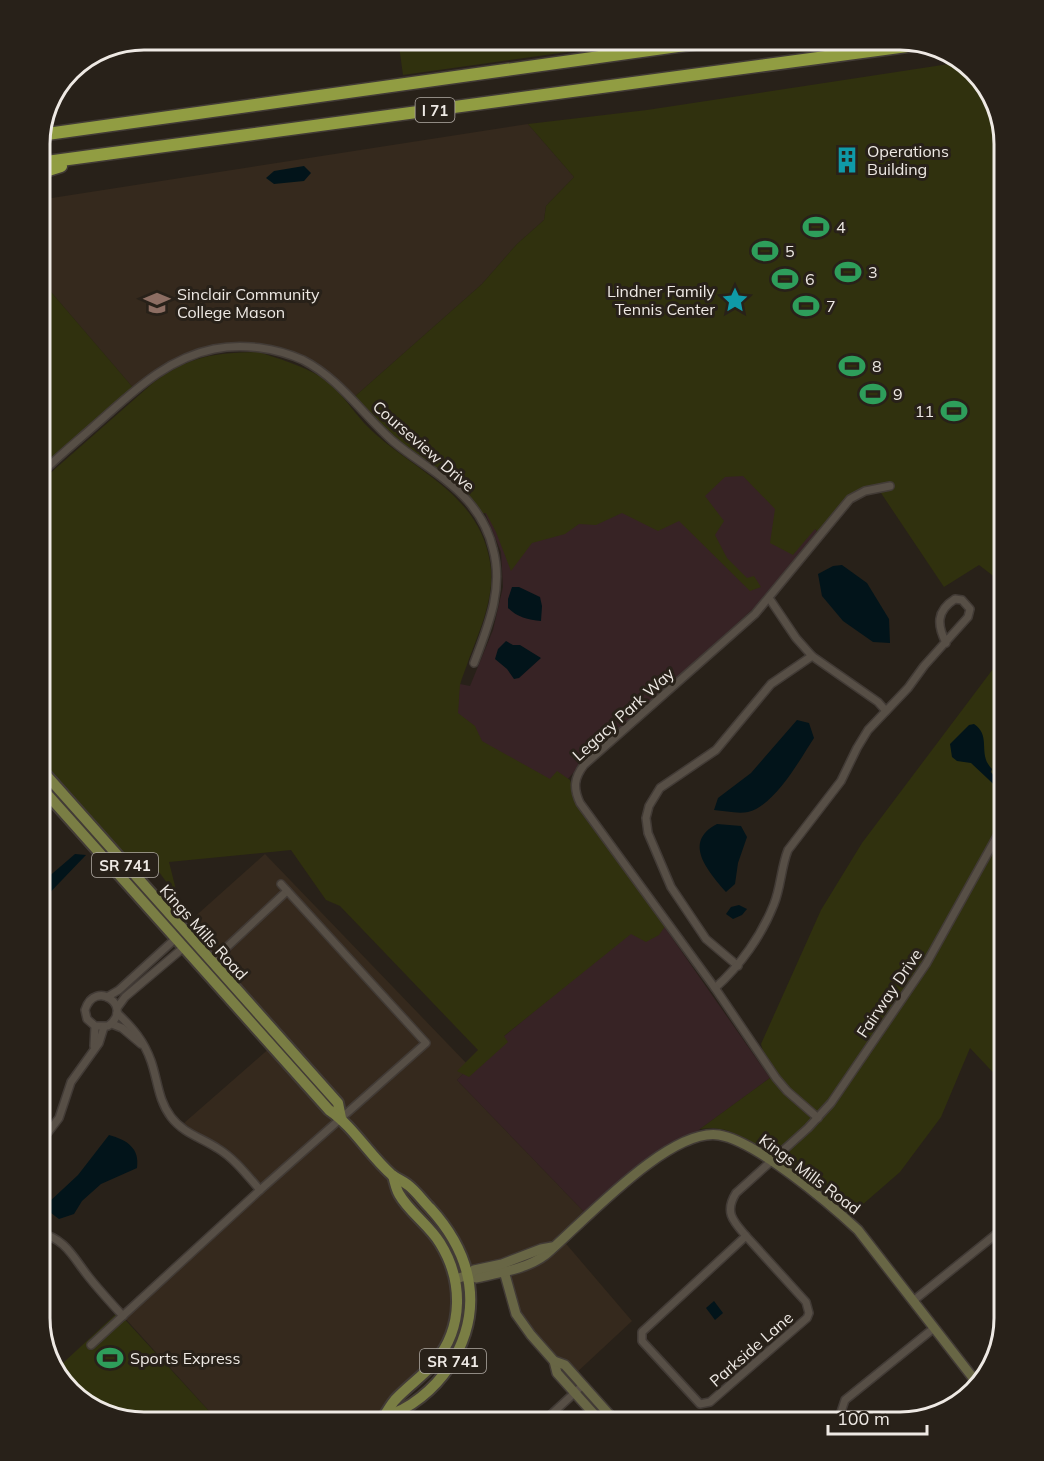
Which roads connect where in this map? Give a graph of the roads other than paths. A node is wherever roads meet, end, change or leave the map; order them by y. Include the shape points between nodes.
1 (649, 50) edge
2 (878, 50) edge
3 (51, 134) edge
4 (87, 157) junction
5 (50, 162) edge
6 (50, 169) edge
7 (50, 466) edge
8 (890, 486) dead end
9 (769, 598) junction
10 (946, 643) junction
11 (812, 656) junction
12 (474, 663) dead end
13 (886, 711) junction
14 (50, 779) edge
15 (50, 797) edge
16 (994, 842) edge
17 (280, 884) dead end
18 (287, 891) junction
19 (179, 943) junction
20 (211, 962) junction
21 (738, 966) junction
22 (715, 988) junction
23 (107, 997) junction
24 (117, 1010) junction
25 (108, 1025) junction
26 (95, 1026) junction
27 (94, 1049) junction
28 (146, 1049) junction
29 (341, 1118) junction
30 (818, 1118) junction
31 (50, 1130) edge
32 (771, 1161) junction
33 (393, 1176) junction
34 (260, 1190) junction
35 (746, 1236) junction
36 (994, 1236) edge
37 (50, 1237) edge
38 (552, 1247) junction
39 (504, 1271) junction
40 (470, 1275) junction
41 (456, 1279) junction
42 (913, 1301) junction
43 (123, 1316) junction
44 (934, 1328) junction
45 (91, 1345) dead end
46 (554, 1361) junction
47 (973, 1378) edge
48 (583, 1385) junction
49 (575, 1392) junction
50 (387, 1411) edge
51 (402, 1411) edge
52 (554, 1412) edge
53 (592, 1412) edge
54 (607, 1412) edge
55 (841, 1412) edge

1 - 3 highway, I 71
2 - 4 highway, I 71
4 - 5 highway, I 71
4 - 6 highway
7 - 12 street, Courseview Drive via 144,383 182,359 215,349 245,346 299,359 333,380 396,443 459,491 483,523 494,551 497,591
8 - 9 street, Legacy Park Way via 866,490 850,499
9 - 11 street
9 - 22 street, Legacy Park Way via 584,765 574,782 580,803
10 - 10 street via 968,617 970,609 962,600 955,599 941,612 940,630
10 - 13 street
11 - 13 street
11 - 21 street via 771,684 716,750 660,788 646,818 648,833 671,887 706,939
13 - 21 street via 868,730 841,781 788,850 774,904
14 - 20 main road, Kings Mills Road / SR 741
15 - 19 main road, Kings Mills Road / SR 741
16 - 30 street, Fairway Drive via 926,964
17 - 18 street
18 - 20 street
18 - 29 street via 426,1043
19 - 23 street
19 - 24 street
19 - 29 main road, Kings Mills Road / SR 741 via 329,1110
20 - 29 main road, Kings Mills Road / SR 741 via 338,1103
21 - 22 street
22 - 30 street, Legacy Park Way via 776,1078
23 - 24 street
23 - 26 street via 96,996 87,1005 87,1019
24 - 25 street
24 - 28 street via 142,1038
25 - 26 street
25 - 27 street
25 - 28 street via 131,1034
26 - 27 street
27 - 31 street via 71,1082 59,1118
28 - 34 street via 158,1092 173,1120 217,1147
29 - 33 main road, Kings Mills Road / SR 741
29 - 34 street
30 - 32 street, Fairway Drive
32 - 35 street, Parkside Lane via 731,1202 731,1217
32 - 38 street, Kings Mills Road via 746,1145 719,1135 681,1143 651,1162
32 - 42 street, Kings Mills Road via 858,1230
33 - 40 main road, Kings Mills Road / SR 741 via 409,1185 442,1221
33 - 41 main road, Kings Mills Road / SR 741 via 399,1194 440,1241
34 - 43 street
35 - 35 street, Parkside Lane via 640,1337 700,1404 710,1402 809,1313 806,1302
36 - 42 street
37 - 43 street via 70,1250
38 - 39 street, Kings Mills Road via 544,1255
38 - 40 street, Kings Mills Road via 474,1270
39 - 40 street, Kings Mills Road via 476,1278
39 - 46 street via 516,1314
40 - 41 street, Kings Mills Road
40 - 51 main road, SR 741 via 467,1327 453,1360 435,1384
41 - 50 main road, SR 741 via 457,1314 447,1345
42 - 44 street, Kings Mills Road
43 - 45 street
44 - 47 street, Kings Mills Road
44 - 55 street via 846,1400
46 - 48 street via 565,1365
46 - 49 street via 557,1373
48 - 49 street
48 - 54 street
49 - 52 street
49 - 53 street

